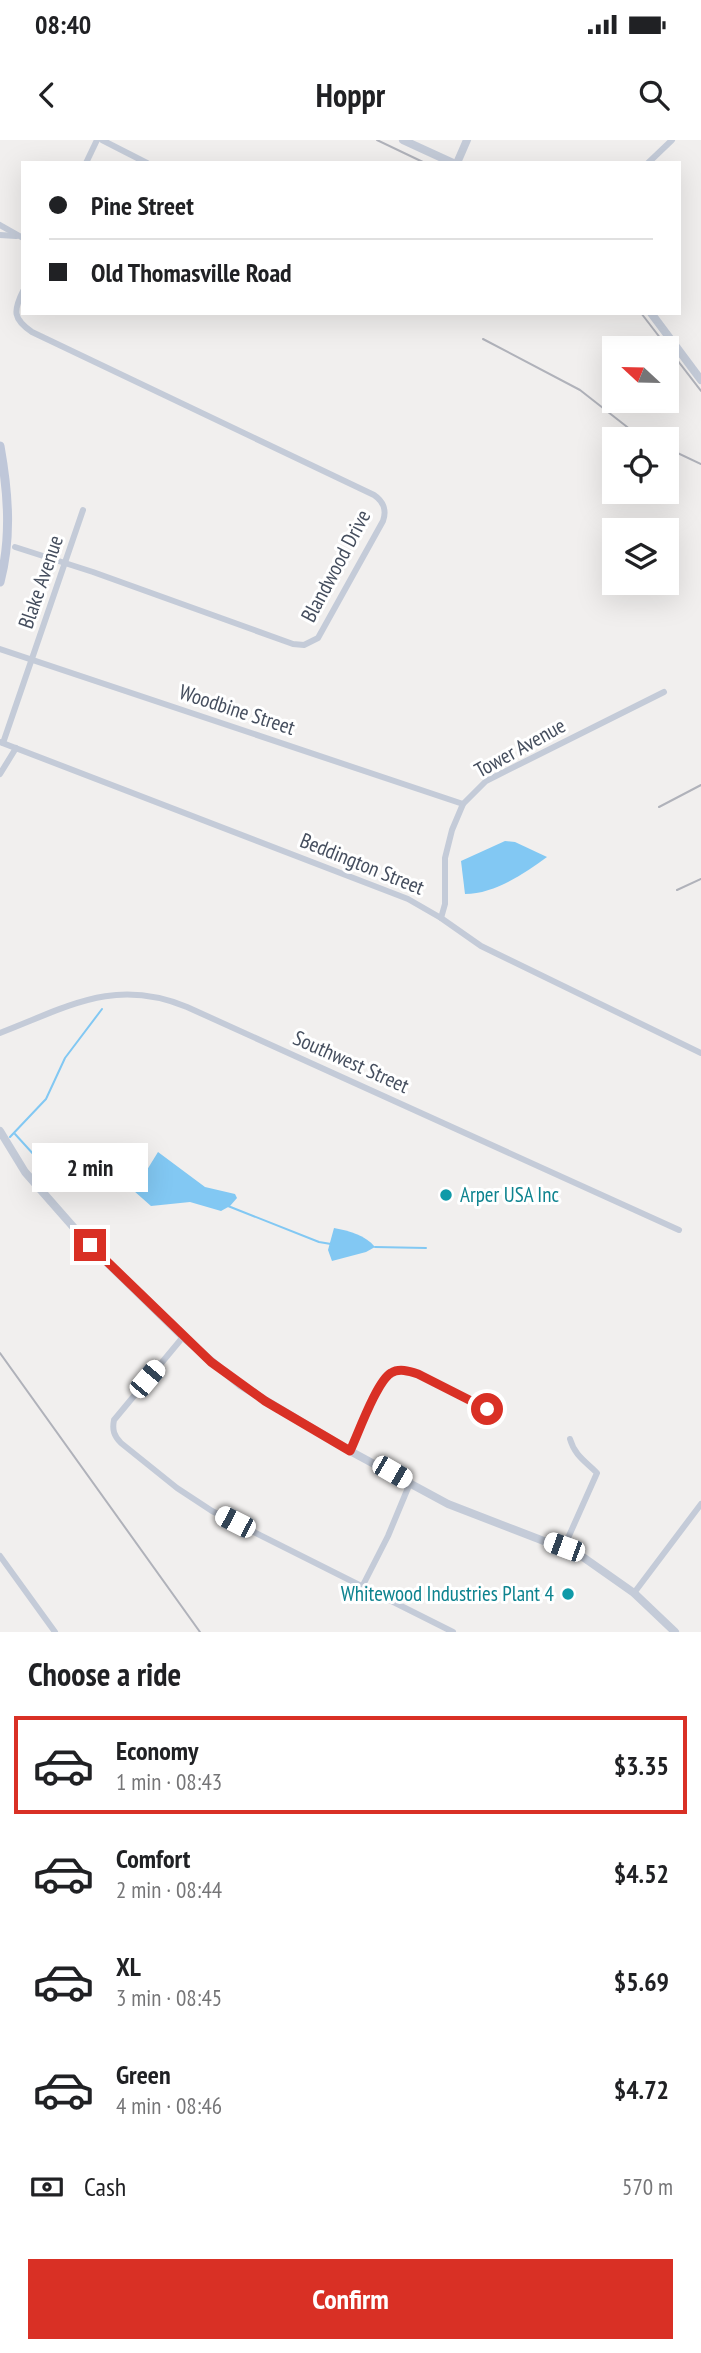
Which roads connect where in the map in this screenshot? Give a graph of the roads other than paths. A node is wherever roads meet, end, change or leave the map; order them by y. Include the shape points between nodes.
1 (99, 140) edge
2 (404, 140) edge
3 (467, 140) edge
4 (672, 140) edge
5 (87, 161) edge
6 (143, 161) edge
7 (451, 161) edge
8 (456, 161) edge
9 (650, 161) edge
10 (0, 225) edge
11 (0, 235) edge
12 (20, 237) edge
13 (21, 296) edge
14 (653, 315) edge
15 (701, 380) edge
16 (0, 446) edge
17 (83, 510) dead end
18 (15, 547) dead end
19 (65, 563) junction
20 (0, 582) edge
21 (0, 649) edge
22 (33, 660) junction
23 (664, 692) dead end
24 (1, 742) edge
25 (16, 748) junction
26 (0, 774) edge
27 (463, 804) junction
28 (441, 918) junction
29 (0, 1033) edge
30 (698, 1052) edge
31 (0, 1131) edge
32 (679, 1230) dead end
33 (183, 1337) junction
34 (487, 1409) dead end
35 (570, 1438) dead end
36 (350, 1451) junction
37 (410, 1483) junction
38 (701, 1504) edge
39 (564, 1547) junction
40 (0, 1556) edge
41 (362, 1587) junction
42 (634, 1592) junction
43 (55, 1632) edge
44 (453, 1632) edge
45 (675, 1632) edge

1 - 5 street
1 - 6 street
2 - 7 street
3 - 8 street
4 - 9 street
10 - 12 street
11 - 12 street
13 - 19 street, Blandwood Drive via 16,314 32,332 374,495 384,508 383,521 318,638 304,645
14 - 15 street
16 - 20 main road via 8,513
17 - 19 street, Blake Avenue
18 - 19 street, Blandwood Drive
19 - 22 street, Blake Avenue
21 - 22 street, Woodbine Street
22 - 24 street, Blake Avenue
22 - 27 street, Woodbine Street
23 - 27 street, Tower Avenue via 486,782
24 - 25 street, Beddington Street
25 - 26 street
25 - 28 street, Beddington Street via 408,899
27 - 28 street, Tower Avenue via 445,858
28 - 30 street, Beddington Street via 481,946
29 - 32 street, Southwest Street via 100,995 157,996
31 - 33 street via 25,1172 63,1216
33 - 36 street via 240,1385
33 - 41 street via 114,1420 115,1437 212,1511
34 - 36 street via 418,1374 392,1372 382,1381
35 - 39 street via 579,1459 597,1473
36 - 37 street
37 - 39 street via 448,1504
37 - 41 street
38 - 42 street
39 - 42 street
40 - 43 street
41 - 44 street
42 - 45 street

